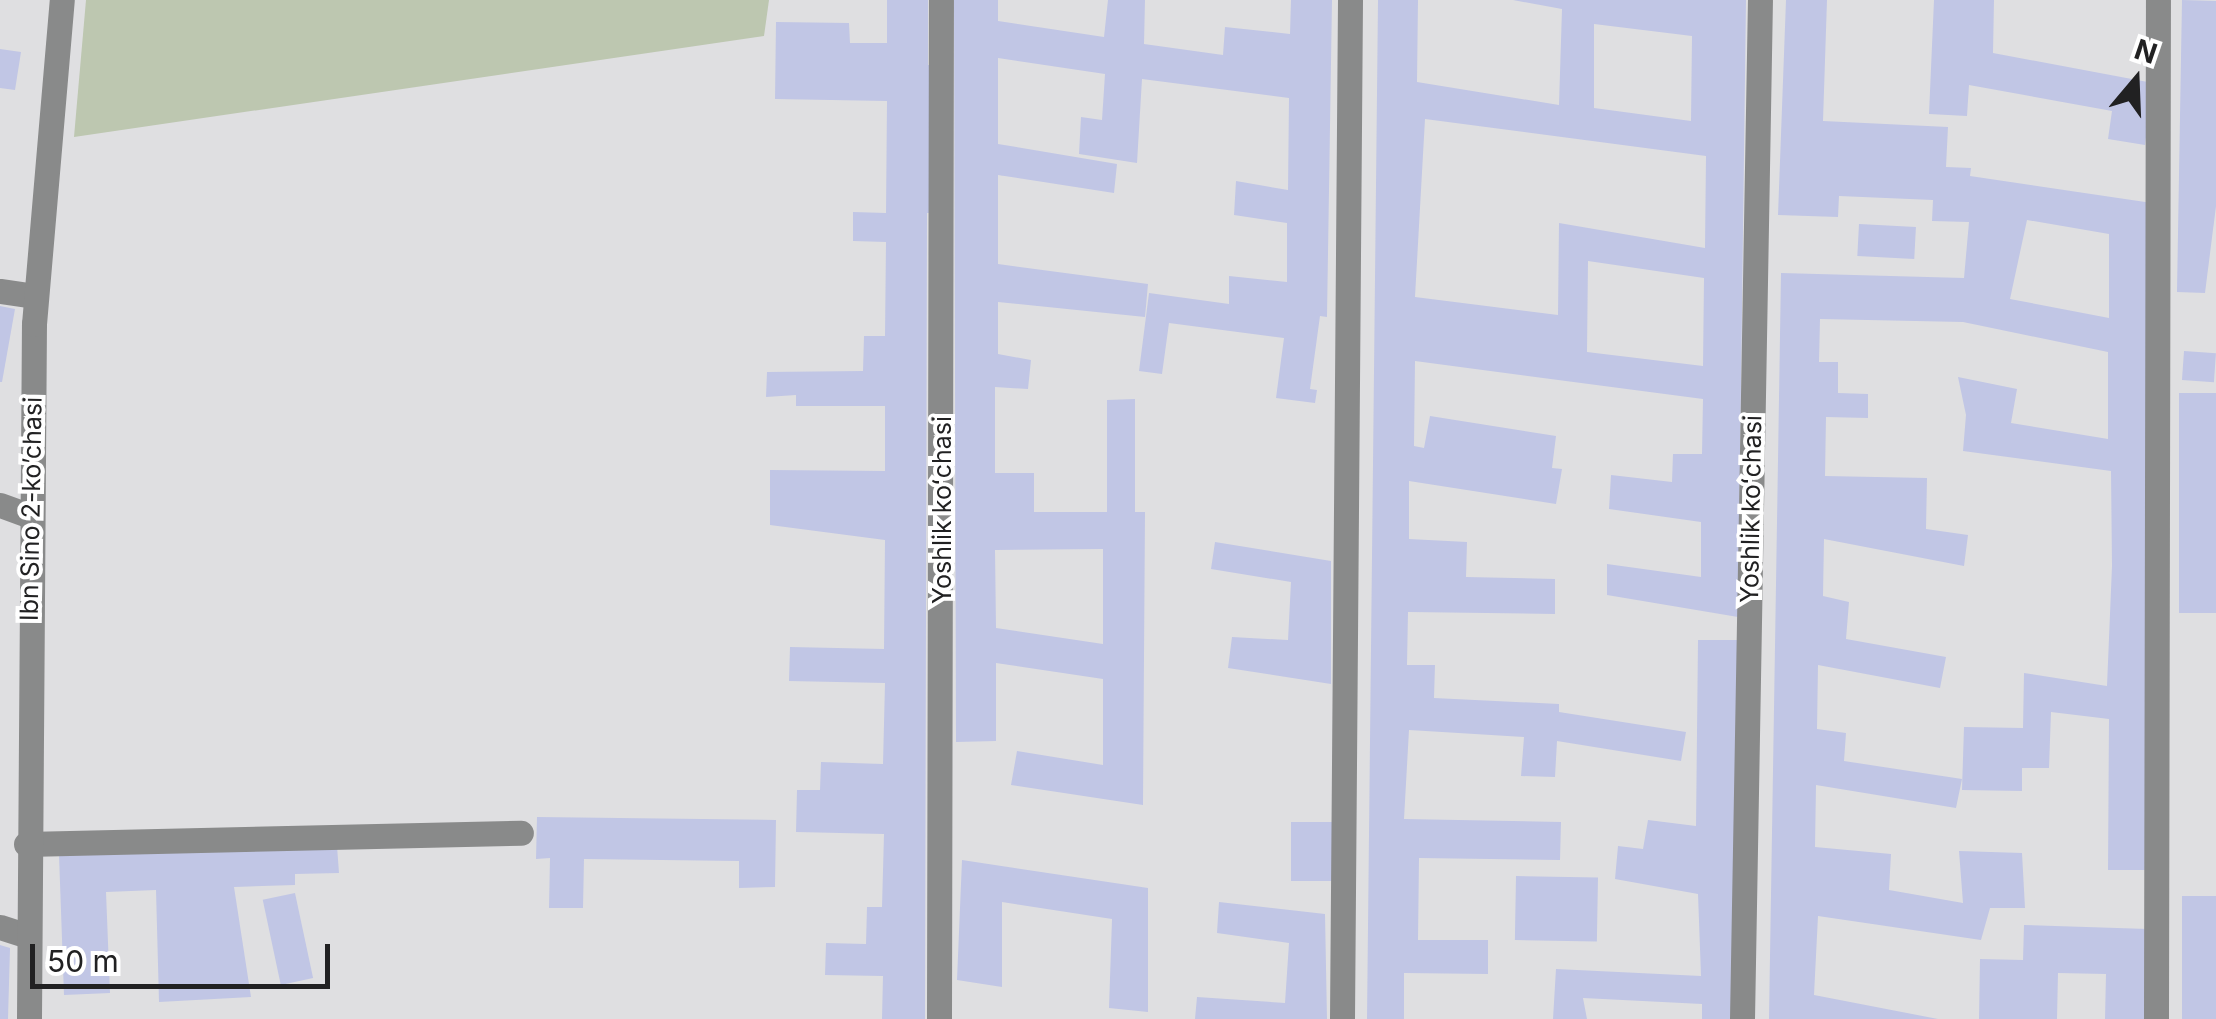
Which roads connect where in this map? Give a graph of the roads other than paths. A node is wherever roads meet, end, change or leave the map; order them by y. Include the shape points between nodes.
1 (62, 0) edge
2 (941, 0) edge
3 (1350, 0) edge
4 (1760, 0) edge
5 (2158, 0) edge
6 (0, 291) edge
7 (36, 296) junction
8 (0, 505) edge
9 (31, 516) junction
10 (521, 833) dead end
11 (26, 844) junction
12 (0, 926) edge
13 (28, 936) junction
14 (28, 1019) edge
15 (939, 1019) edge
16 (1342, 1019) edge
17 (1742, 1019) edge
18 (2156, 1019) edge

1 - 7 street, Ibn Sino 2-koʼchasi
2 - 15 street, Yoshlik koʻchasi
3 - 16 street
4 - 17 street, Yoshlik koʻchasi
5 - 18 street
6 - 7 street
7 - 9 street, Ibn Sino 2-koʼchasi
8 - 9 street
9 - 11 street, Ibn Sino 2-koʼchasi
10 - 11 street
11 - 13 street, Ibn Sino 2-koʼchasi
12 - 13 street
13 - 14 street, Ibn Sino 2-koʼchasi

